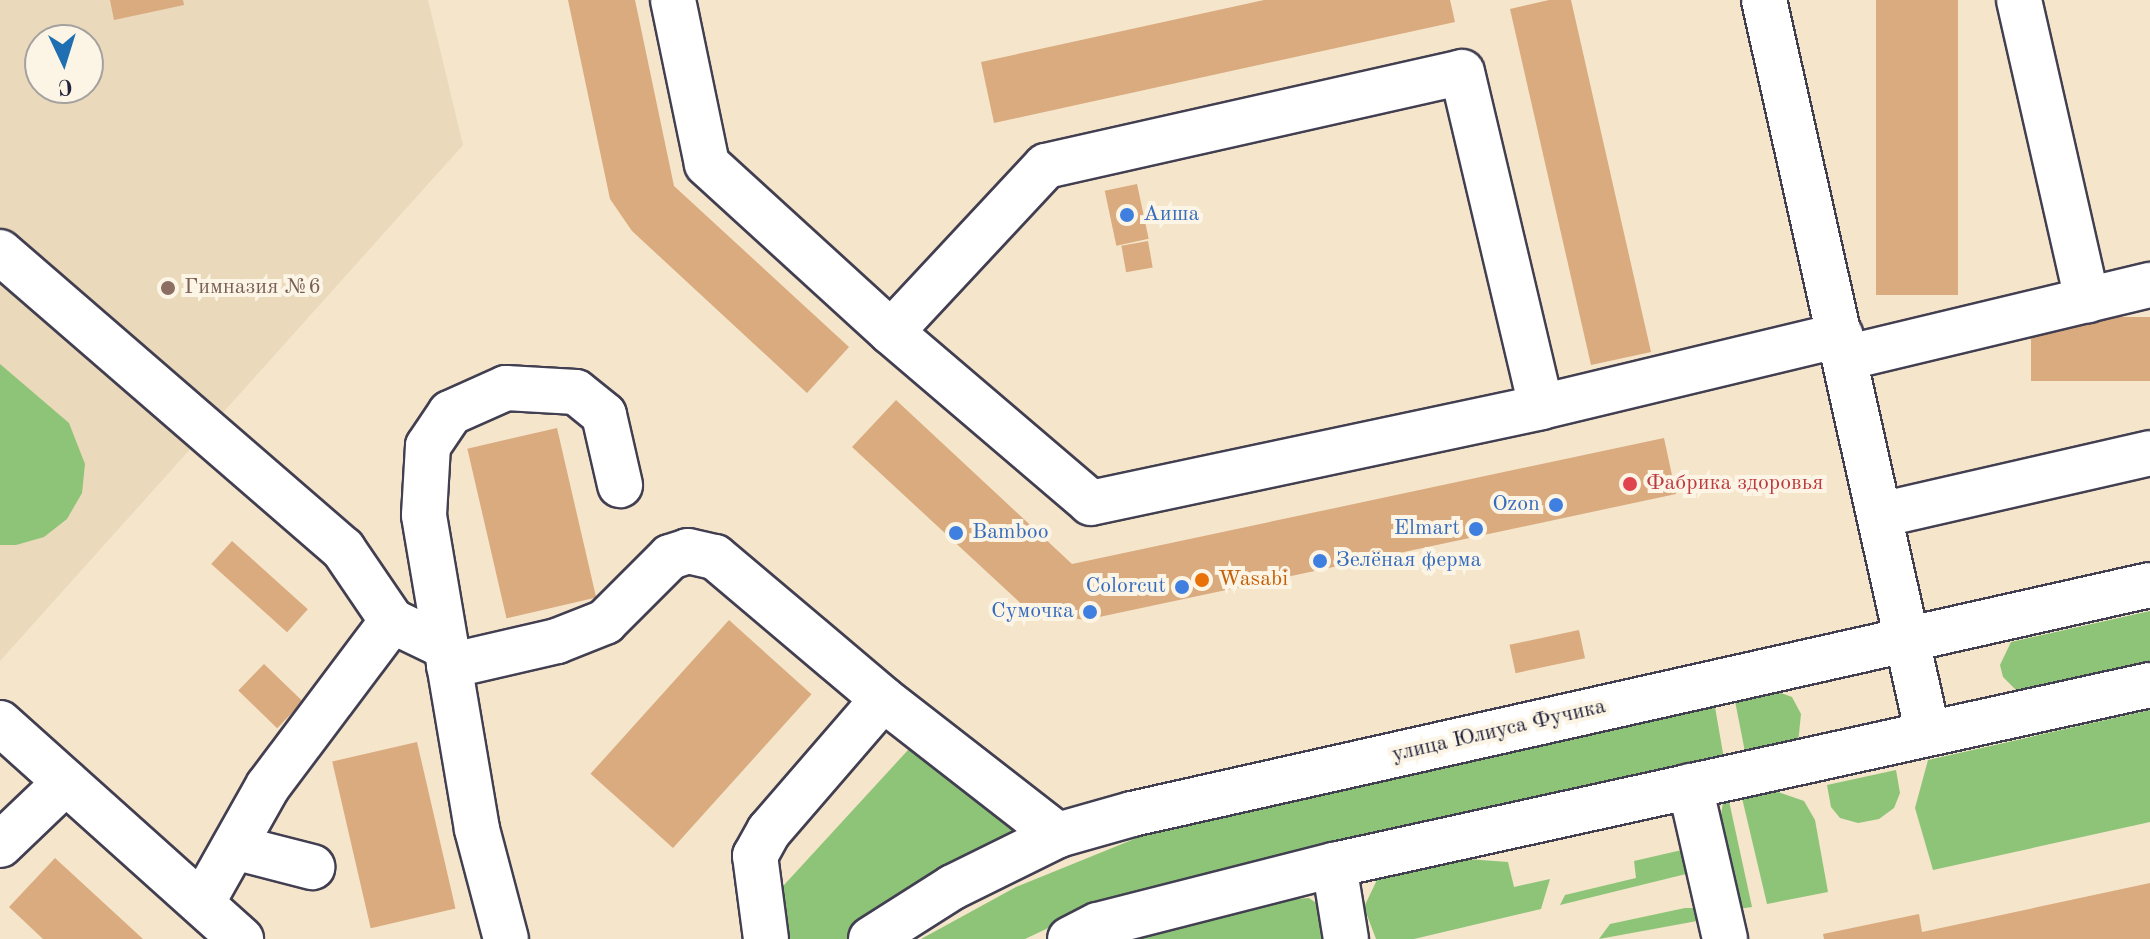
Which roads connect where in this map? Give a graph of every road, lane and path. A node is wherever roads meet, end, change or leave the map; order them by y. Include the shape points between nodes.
1 (673, 0) edge
2 (1764, 0) edge
3 (2019, 0) edge
4 (0, 252) edge
5 (2150, 285) edge
6 (2087, 300) junction
7 (891, 332) junction
8 (1842, 347) junction
9 (1541, 407) junction
10 (2150, 453) edge
11 (620, 485) dead end
12 (1880, 515) junction
13 (2150, 585) edge
14 (392, 621) junction
15 (1907, 639) junction
16 (447, 656) junction
17 (2150, 685) edge
18 (883, 699) junction
19 (0, 723) edge
20 (1928, 734) junction
21 (66, 782) junction
22 (1690, 786) junction
23 (1058, 835) junction
24 (0, 845) edge
25 (234, 847) junction
26 (1334, 865) junction
27 (312, 867) dead end
28 (202, 903) junction
29 (241, 939) edge
30 (506, 939) edge
31 (766, 939) edge
32 (871, 939) edge
33 (1070, 939) edge
34 (1346, 939) edge
35 (1725, 939) edge

1 - 7 main road via 707,164
2 - 8 main road
3 - 6 main road
4 - 14 main road via 343,549
5 - 6 main road
6 - 8 main road
7 - 9 main road via 1091,503
7 - 9 main road via 1046,166 1462,72
8 - 9 main road
8 - 12 main road
10 - 12 main road
11 - 16 main road via 604,415 576,392 506,388 450,413 428,446 422,479
12 - 15 main road
13 - 15 main road, улица Юлиуса Фучика
14 - 16 main road
14 - 25 main road via 268,786
15 - 20 main road
15 - 23 main road, улица Юлиуса Фучика
16 - 18 main road via 557,641 605,622 670,557 688,551 715,557
16 - 30 main road via 477,829
17 - 20 main road
18 - 23 main road
18 - 31 main road via 769,831 755,856
19 - 21 main road
20 - 22 main road
21 - 24 main road
21 - 28 main road
22 - 26 main road
22 - 35 main road
23 - 32 main road, улица Юлиуса Фучика via 953,887
25 - 27 main road
25 - 28 main road
26 - 33 main road via 1098,925
26 - 34 main road
28 - 29 main road

